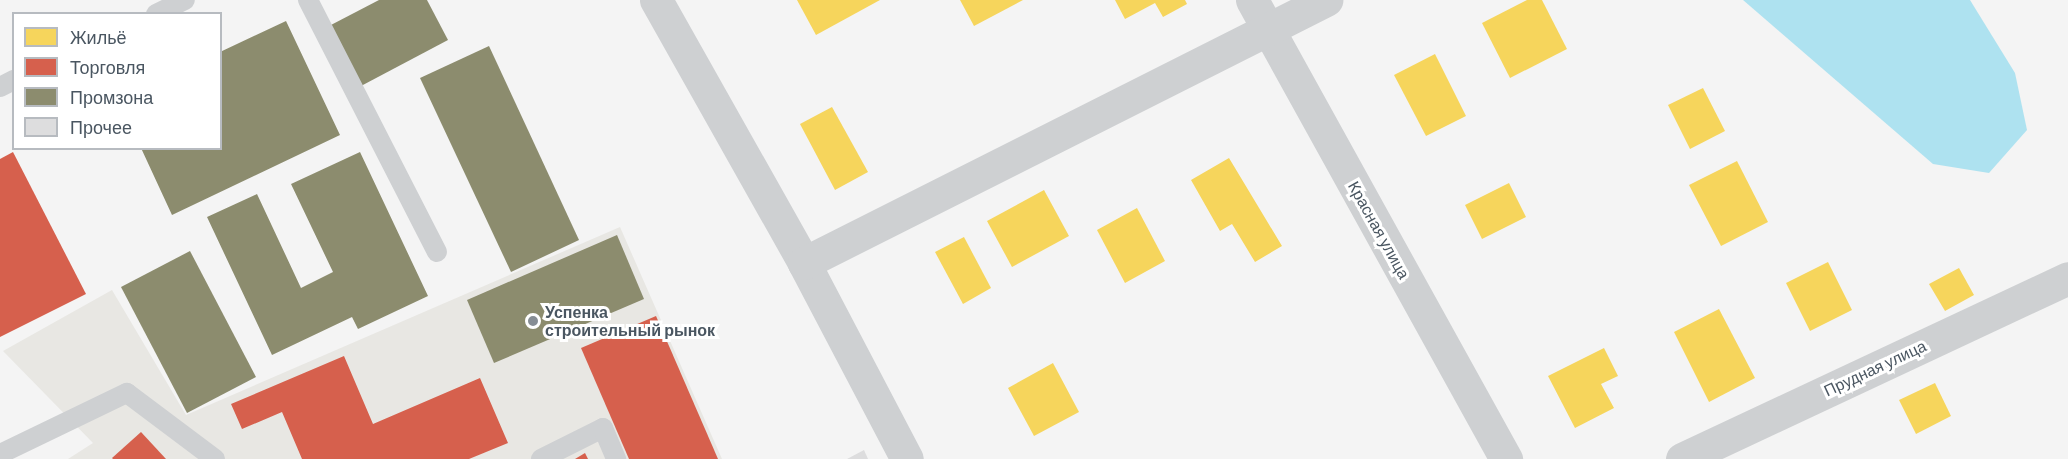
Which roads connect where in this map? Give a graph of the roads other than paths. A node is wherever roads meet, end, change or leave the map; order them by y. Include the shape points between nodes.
1 (185, 0) edge
2 (308, 0) edge
3 (656, 0) edge
4 (1252, 0) edge
5 (1326, 0) edge
6 (160, 12) edge
7 (1267, 28) junction
8 (437, 252) dead end
9 (804, 262) junction
10 (2068, 278) edge
11 (0, 454) edge
12 (215, 459) edge
13 (541, 459) edge
14 (616, 459) edge
15 (907, 459) edge
16 (1506, 459) edge
17 (1682, 459) edge

1 - 6 lane
2 - 8 lane
3 - 9 street
4 - 7 street, Красная улица
5 - 7 street
7 - 9 street
7 - 16 street, Красная улица
9 - 15 street
10 - 17 street, Прудная улица
11 - 12 lane via 128,393
13 - 14 lane via 603,428

